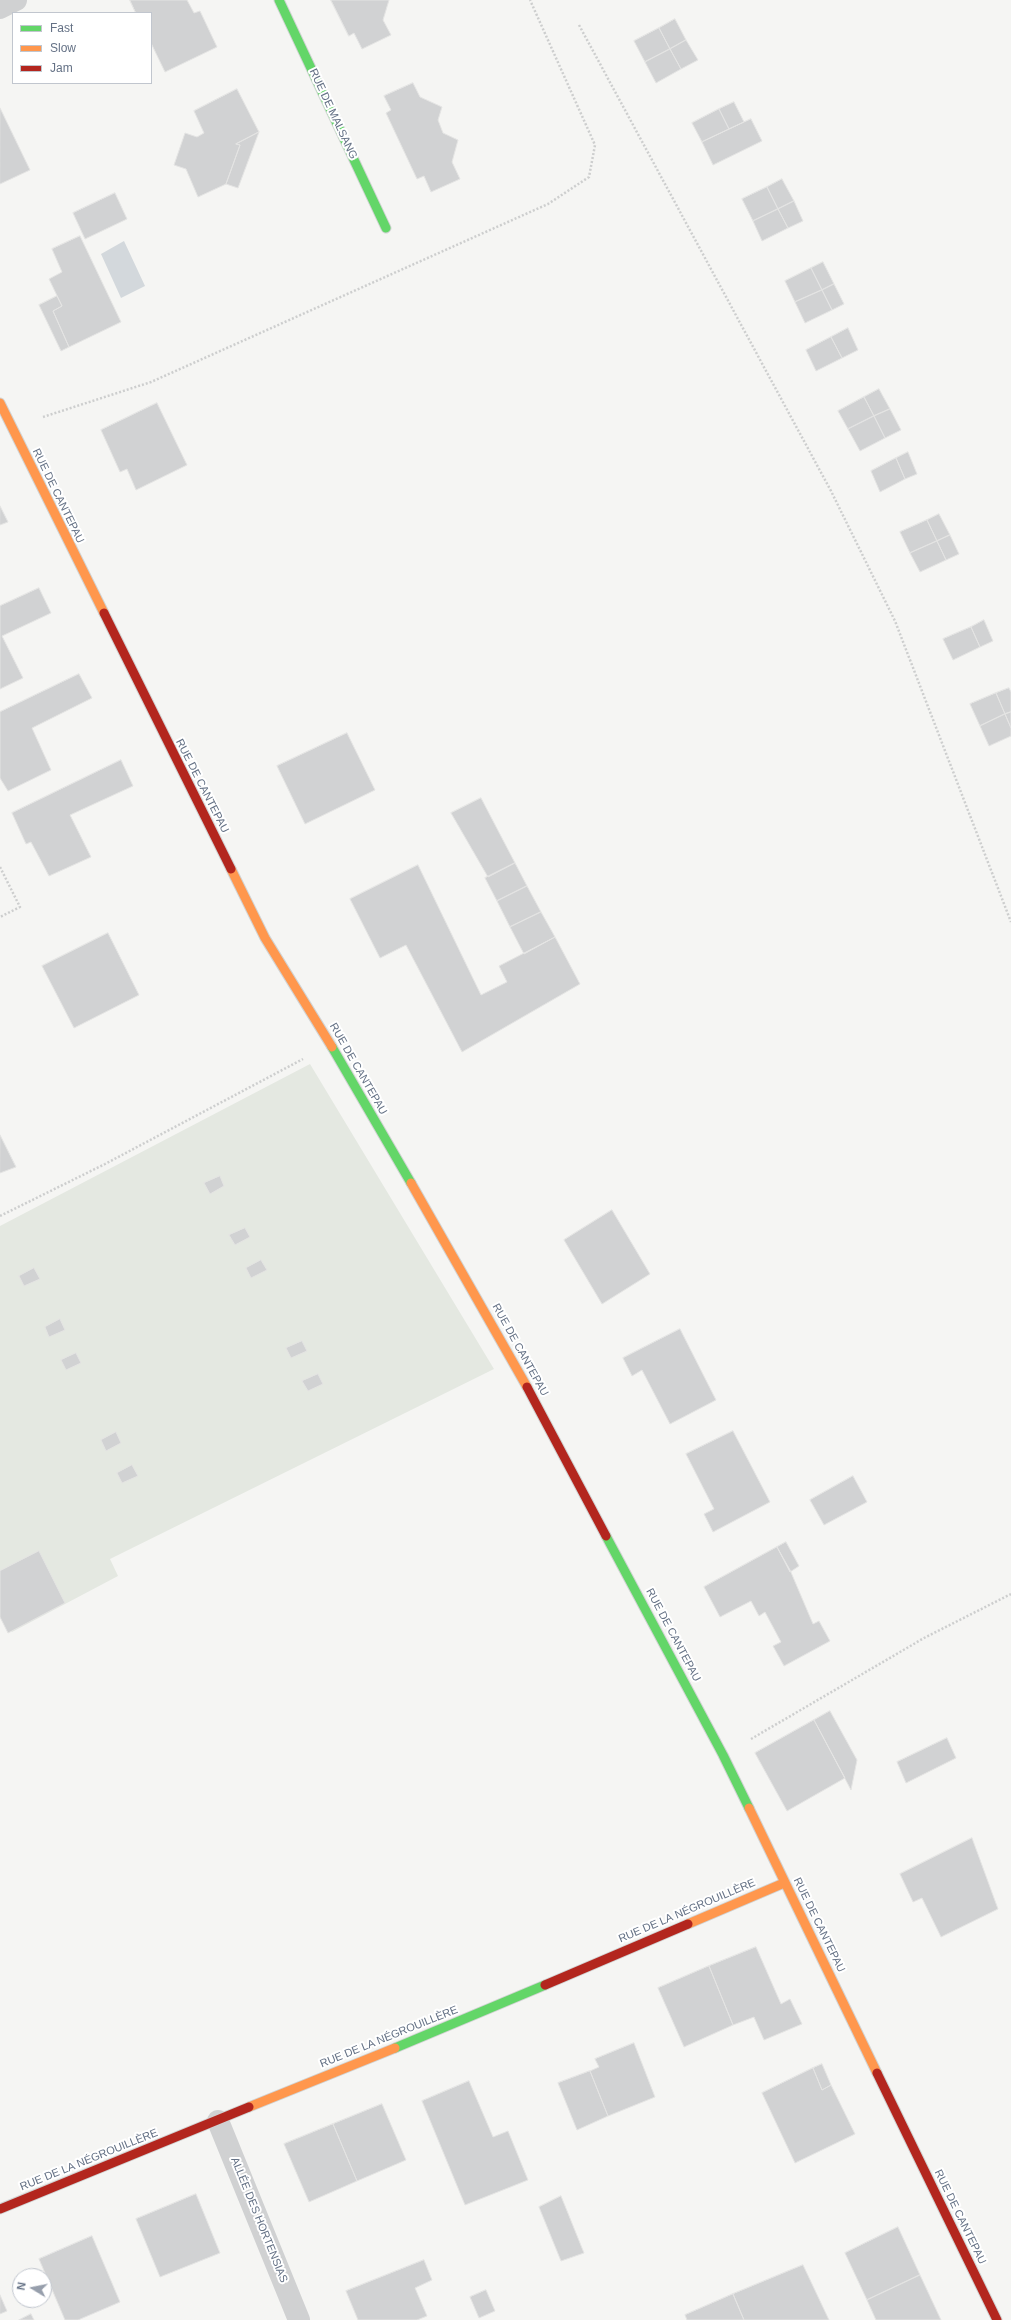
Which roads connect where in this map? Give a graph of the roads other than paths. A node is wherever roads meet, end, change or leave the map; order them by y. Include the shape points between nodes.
1 (16, 0) edge
2 (279, 0) edge
3 (0, 8) edge
4 (386, 228) dead end
5 (0, 403) edge
6 (784, 1883) junction
7 (218, 2121) junction
8 (0, 2209) edge
9 (299, 2320) edge
10 (996, 2320) edge

1 - 3 street
2 - 4 street, RUE DE MALSANG
5 - 6 street, RUE DE CANTEPAU via 265,938 330,1044 515,1364 723,1755
6 - 7 street, RUE DE LA NÉGROUILLÈRE via 473,2016
6 - 10 street, RUE DE CANTEPAU
7 - 8 street, RUE DE LA NÉGROUILLÈRE
7 - 9 street, ALLÉE DES HORTENSIAS

